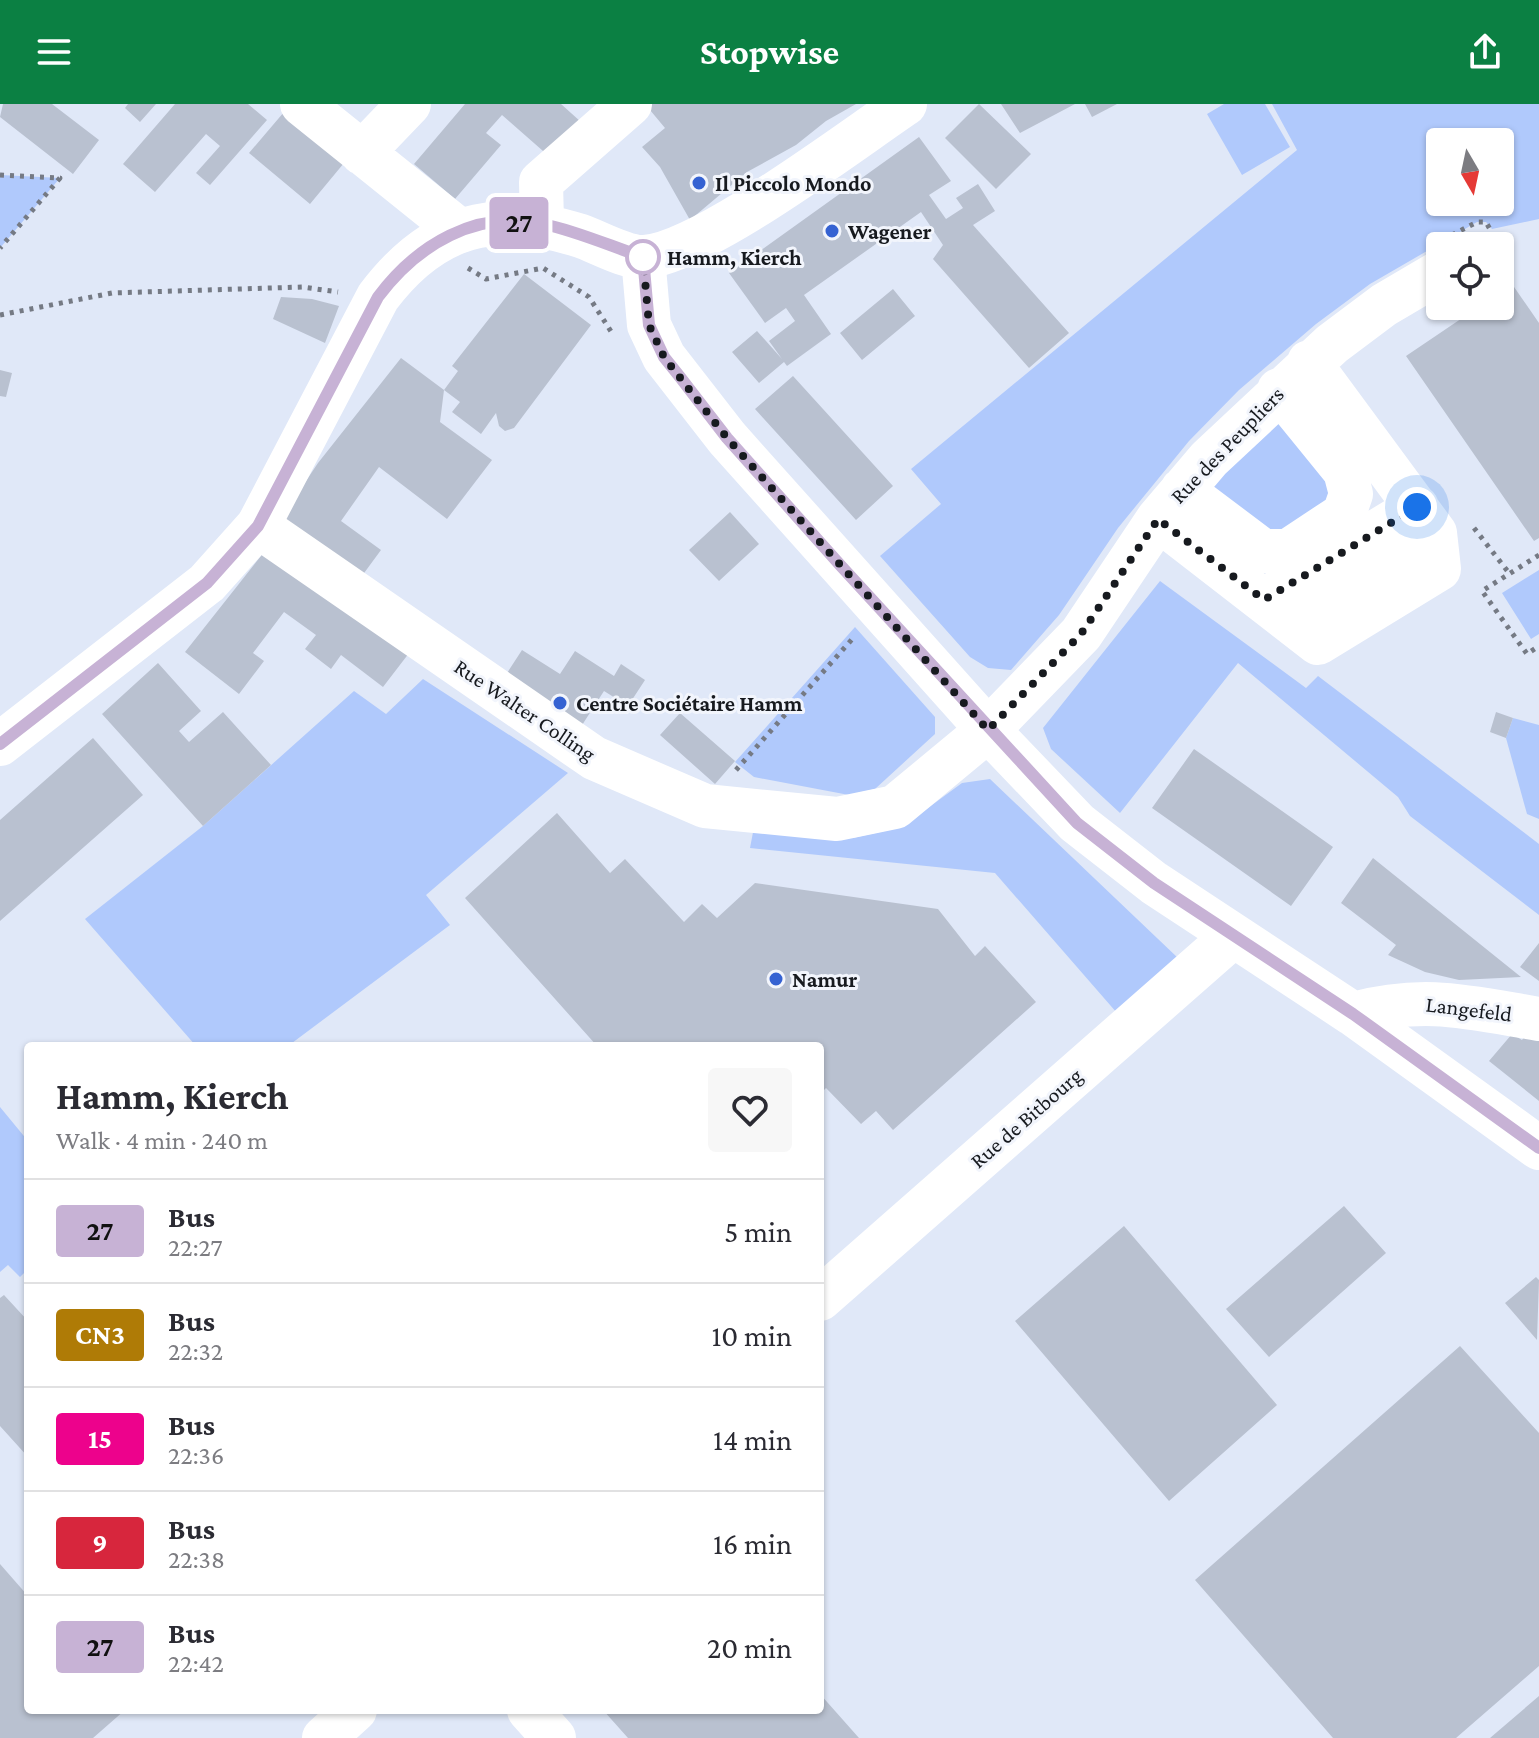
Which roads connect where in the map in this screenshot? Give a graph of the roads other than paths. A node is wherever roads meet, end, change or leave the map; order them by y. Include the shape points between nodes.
1 (302, 104) edge
2 (409, 104) edge
3 (630, 104) edge
4 (905, 104) edge
5 (362, 153) junction
6 (542, 223) junction
7 (444, 238) junction
8 (643, 257) junction
9 (1426, 280) edge
10 (1294, 376) junction
11 (1170, 504) junction
12 (1426, 520) junction
13 (258, 526) junction
14 (1275, 609) junction
15 (988, 730) junction
16 (0, 744) edge
17 (1232, 937) junction
18 (1353, 1014) junction
19 (1539, 1019) edge
20 (1539, 1148) edge
21 (824, 1295) edge
22 (351, 1714) edge
23 (533, 1714) edge
24 (324, 1738) edge
25 (554, 1738) edge

1 - 5 street
2 - 5 street
3 - 6 street via 541,182
4 - 8 street via 695,241
5 - 7 street
6 - 7 street via 500,222
6 - 8 street
7 - 13 street via 400,268 378,297
8 - 15 street via 649,325 664,357 727,438
9 - 10 street, Rue des Peupliers via 1384,305
10 - 11 street, Rue des Peupliers
10 - 11 street via 1345,471 1351,494 1344,514 1288,551 1263,551
10 - 12 street
11 - 14 street
11 - 15 street, Rue des Peupliers via 1081,634
12 - 14 street
12 - 14 street via 1439,569 1318,643
13 - 15 street, Rue Walter Colling via 594,758 705,806 837,819 895,807
13 - 16 street via 207,583
15 - 17 street via 1077,823
17 - 18 street
17 - 21 street, Rue de Bitbourg
18 - 19 street, Langefeld via 1391,1004 1433,1002
18 - 20 street
22 - 24 street
23 - 25 street

